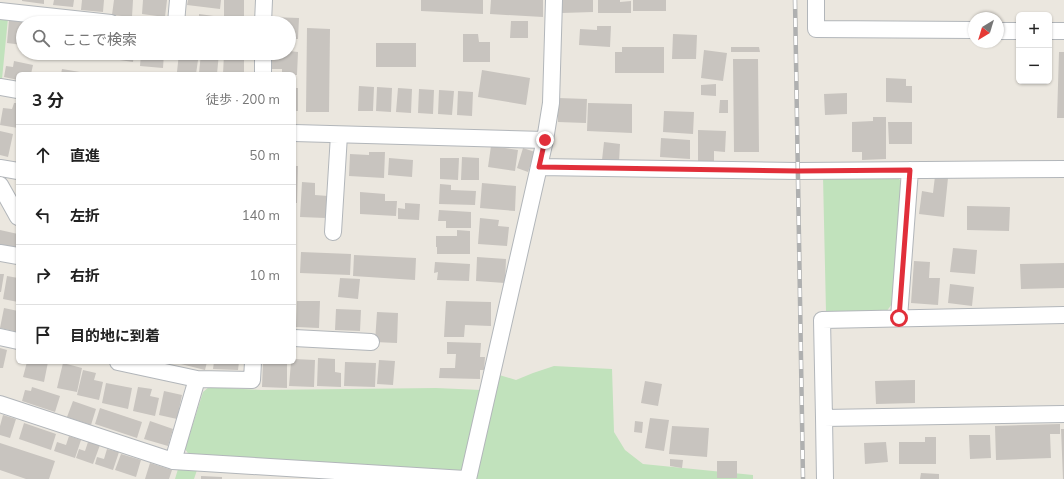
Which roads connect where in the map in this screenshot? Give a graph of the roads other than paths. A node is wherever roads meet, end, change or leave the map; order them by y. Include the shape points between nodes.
1 (178, 0) edge
2 (264, 0) edge
3 (554, 0) edge
4 (816, 0) edge
5 (0, 11) edge
6 (46, 16) edge
7 (177, 16) edge
8 (264, 16) edge
9 (968, 30) edge
10 (1004, 31) edge
11 (1016, 31) edge
12 (1052, 31) edge
13 (1064, 31) edge
14 (263, 60) edge
15 (263, 72) edge
16 (0, 87) edge
17 (16, 90) edge
18 (296, 133) edge
19 (339, 135) junction
20 (545, 140) junction
21 (539, 167) junction
22 (0, 168) edge
23 (1064, 169) edge
24 (910, 170) junction
25 (16, 171) edge
26 (0, 185) edge
27 (16, 213) edge
28 (333, 232) dead end
29 (0, 253) edge
30 (16, 256) edge
31 (1064, 315) edge
32 (899, 318) junction
33 (0, 337) edge
34 (296, 338) edge
35 (16, 341) edge
36 (371, 342) dead end
37 (127, 364) edge
38 (253, 364) edge
39 (198, 379) junction
40 (0, 404) edge
41 (1064, 414) edge
42 (824, 418) junction
43 (174, 461) junction
44 (466, 479) edge
45 (825, 479) edge

1 - 7 street
2 - 8 street
3 - 20 street via 551,103
4 - 9 street via 816,29
5 - 6 street
10 - 11 street
12 - 13 street
14 - 15 street
16 - 17 street
18 - 19 street
19 - 20 street
19 - 28 street
20 - 21 street
21 - 24 street
21 - 44 street
22 - 25 street
23 - 24 street
24 - 32 street
26 - 27 street
29 - 30 street
31 - 32 street
32 - 42 street via 822,320
33 - 35 street
34 - 36 street
37 - 39 street
38 - 39 street via 252,380
39 - 43 street
40 - 43 street
41 - 42 street
42 - 45 street
43 - 44 street

